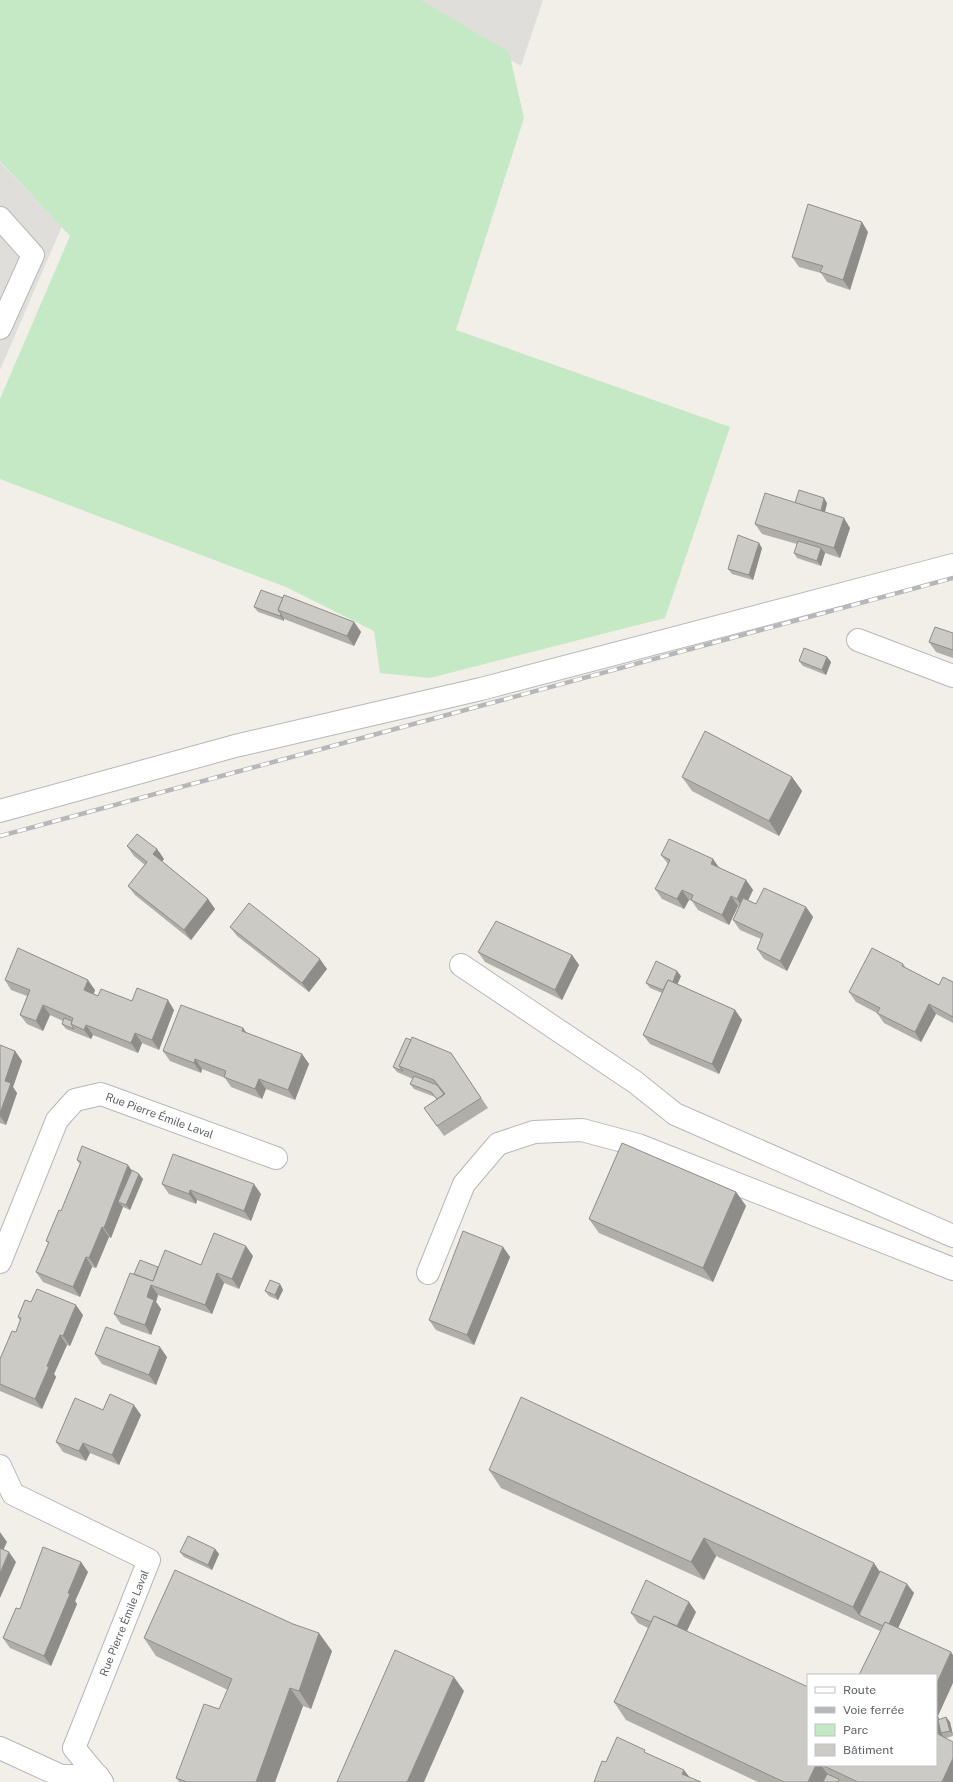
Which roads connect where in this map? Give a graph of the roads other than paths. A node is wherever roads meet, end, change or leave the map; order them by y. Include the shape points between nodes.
1 (0, 218) edge
2 (0, 328) edge
3 (953, 565) edge
4 (858, 640) dead end
5 (953, 676) edge
6 (0, 811) edge
7 (461, 965) dead end
8 (276, 1158) dead end
9 (953, 1236) edge
10 (0, 1262) edge
11 (953, 1269) edge
12 (428, 1273) dead end
13 (0, 1466) edge
14 (0, 1748) edge
15 (100, 1779) edge

1 - 2 street via 33,255
3 - 6 street via 481,689 235,746
4 - 5 street
7 - 9 street via 635,1082 675,1114
8 - 10 street, Rue Pierre Émile Laval via 101,1094 75,1100 57,1120
11 - 12 street via 638,1145 582,1130 534,1132 498,1144 464,1184
13 - 15 street, Rue Pierre Émile Laval via 13,1494 149,1560 74,1748
14 - 15 street via 61,1776

